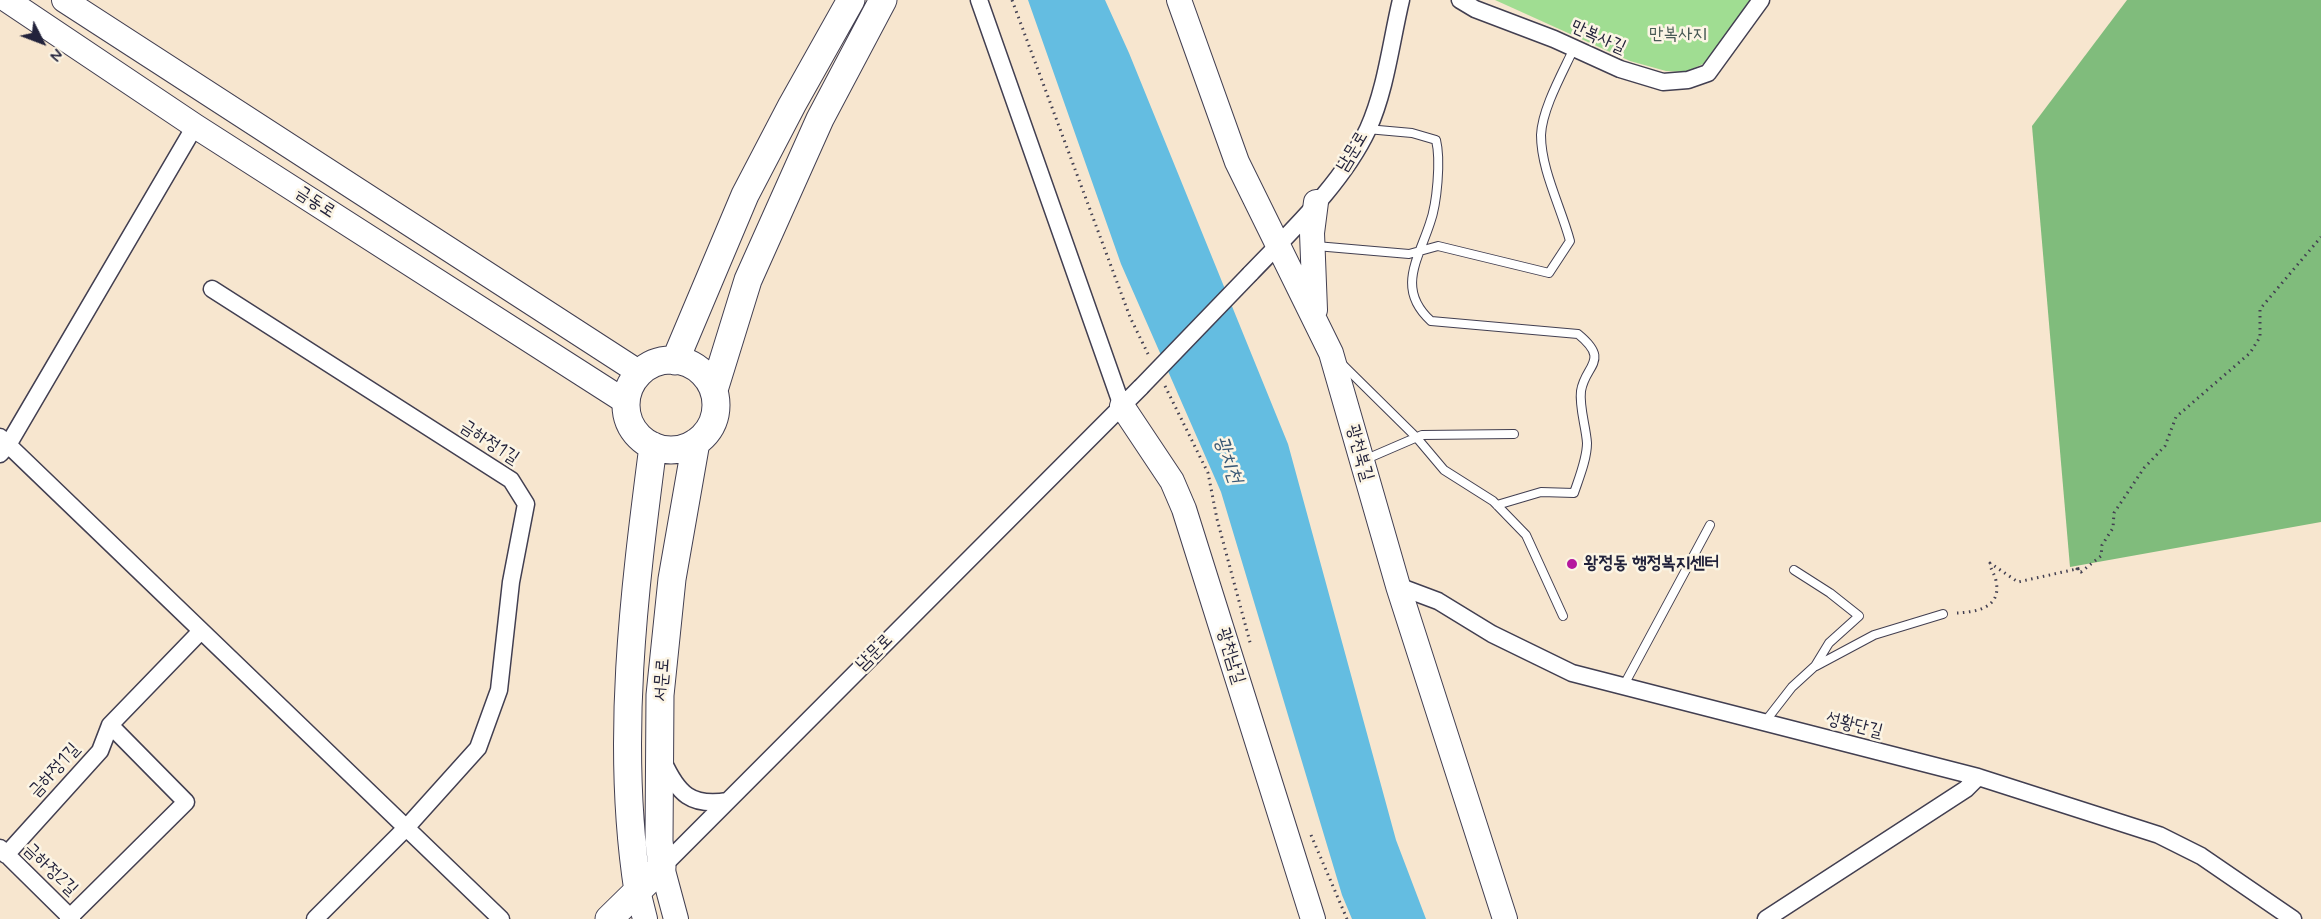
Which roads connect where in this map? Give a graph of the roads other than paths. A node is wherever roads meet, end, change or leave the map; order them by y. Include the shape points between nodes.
1 (7, 0) edge
2 (64, 0) edge
3 (851, 0) edge
4 (883, 0) edge
5 (979, 0) edge
6 (1179, 0) edge
7 (1401, 0) edge
8 (1460, 0) edge
9 (1761, 0) edge
10 (1574, 48) junction
11 (792, 105) junction
12 (820, 119) junction
13 (195, 126) junction
14 (1368, 129) junction
15 (1316, 202) junction
16 (1278, 245) junction
17 (1312, 245) junction
18 (1420, 249) junction
19 (212, 289) dead end
20 (1316, 318) junction
21 (1331, 353) junction
22 (675, 360) junction
23 (640, 373) junction
24 (714, 390) junction
25 (626, 402) junction
26 (1122, 406) junction
27 (1514, 434) dead end
28 (1417, 438) junction
29 (696, 442) junction
30 (3, 445) edge
31 (653, 446) junction
32 (1361, 462) junction
33 (1497, 505) junction
34 (1710, 525) dead end
35 (1794, 570) dead end
36 (1398, 586) junction
37 (1943, 614) road end
38 (1563, 616) dead end
39 (200, 632) junction
40 (1815, 666) junction
41 (1624, 685) junction
42 (1764, 724) junction
43 (110, 725) junction
44 (660, 754) junction
45 (1978, 777) junction
46 (728, 801) junction
47 (406, 828) junction
48 (3, 851) edge
49 (662, 867) junction
50 (638, 891) junction
51 (70, 918) edge
52 (315, 919) edge
53 (501, 919) edge
54 (609, 919) edge
55 (645, 919) edge
56 (676, 919) edge
57 (1313, 919) edge
58 (1505, 919) edge
59 (1766, 919) edge
60 (2293, 919) edge

1 - 13 street, 금동로
2 - 23 street, 금동로
3 - 11 main road
4 - 12 main road
5 - 26 street
6 - 16 street, 광천북길 via 1237,162
7 - 14 street, 남문로
8 - 10 street, 만복사길
9 - 10 street, 만복사길 via 1708,73 1688,80 1663,82 1620,69
10 - 18 lane via 1541,132 1543,156 1570,241 1549,273 1438,246
11 - 12 main road
11 - 22 main road via 745,195
12 - 24 main road via 748,280
13 - 25 street, 금동로
13 - 30 street
14 - 15 street, 남문로
14 - 18 lane via 1412,133 1436,140 1439,155 1431,220
15 - 16 street, 남문로
15 - 17 street
16 - 20 street, 광천북길
16 - 26 street, 남문로, bridge
17 - 18 lane via 1409,254
17 - 20 street
18 - 33 lane via 1413,266 1412,292 1420,311 1431,321 1578,334 1592,347 1592,368 1581,391 1587,447 1574,494 1541,492
19 - 47 street, 금하정1길 via 511,480 526,504 511,582 499,690 478,748
20 - 21 street, 광천북길
21 - 28 lane
21 - 32 street, 광천북길
22 - 23 main road via 652,364
22 - 24 main road via 695,367
23 - 25 main road
24 - 29 main road via 714,419
25 - 31 main road via 632,427
26 - 46 street, 남문로
26 - 57 street, 광천남길 via 1172,481 1184,509
27 - 28 lane
28 - 32 lane
28 - 33 lane via 1444,470
29 - 31 main road via 668,450
29 - 44 main road, 서문로 via 672,579 660,695
30 - 39 street
31 - 50 main road, 서문로 via 637,570 629,689 628,784
32 - 36 street, 광천북길
33 - 38 lane via 1526,535
34 - 41 lane
35 - 40 lane via 1859,616 1829,643
36 - 41 street, 성황단길 via 1438,601 1492,634 1572,673
36 - 58 street, 광천북길
37 - 40 lane via 1874,635
39 - 43 street, 금하정1길
39 - 47 street
40 - 42 lane via 1792,687
41 - 42 street, 성황단길
42 - 45 street, 성황단길
43 - 48 street, 금하정1길 via 100,751
43 - 51 street via 186,802
44 - 46 street via 672,780 684,794 699,803
44 - 49 main road, 서문로
45 - 59 street via 1966,789
45 - 60 street, 성황단길 via 2159,836 2201,856
46 - 49 street, 남문로
47 - 52 street, 금하정1길
47 - 53 street
48 - 51 street, 금하정2길
49 - 50 main road, 남문로
49 - 56 street, 서문로
50 - 54 main road, 남문로
50 - 55 street, 서문로

